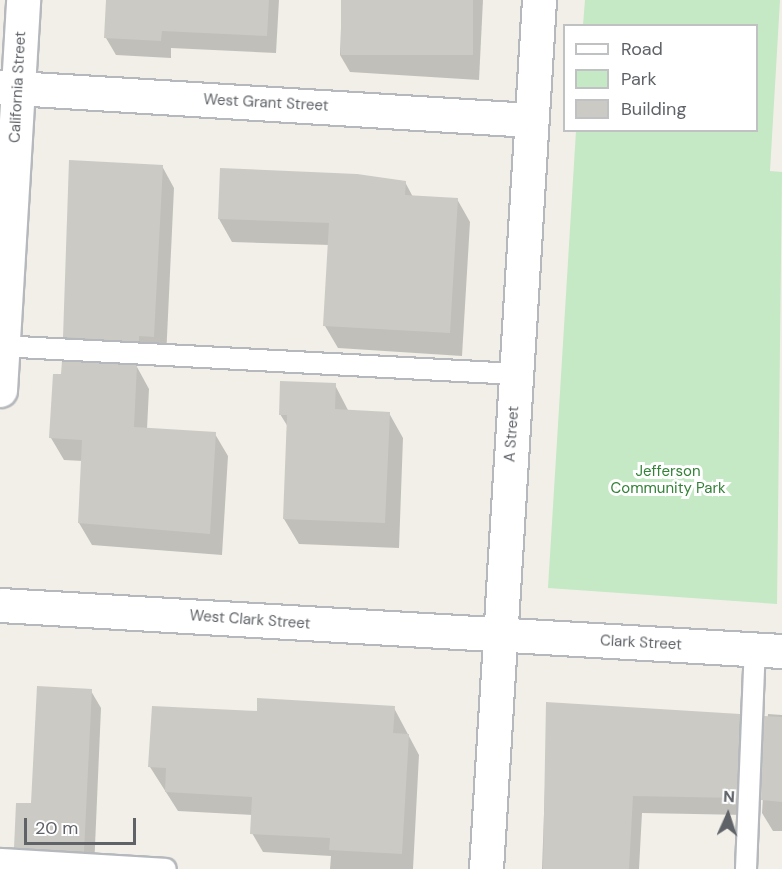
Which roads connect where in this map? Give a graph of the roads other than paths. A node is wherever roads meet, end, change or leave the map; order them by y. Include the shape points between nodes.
1 (23, 0) edge
2 (539, 0) edge
3 (9, 87) edge
4 (531, 120) junction
5 (2, 347) edge
6 (516, 374) junction
7 (0, 390) edge
8 (0, 605) edge
9 (500, 635) junction
10 (769, 650) edge
11 (0, 859) edge
12 (166, 869) edge
13 (486, 869) edge
14 (746, 869) edge

1 - 3 street, California Street
2 - 4 street, A Street
3 - 4 street, West Grant Street
3 - 5 street, California Street
4 - 6 street, A Street
5 - 6 lane
5 - 7 street, California Street
6 - 9 street, A Street
8 - 9 street, West Clark Street
9 - 10 street, Clark Street
9 - 13 street, A Street
10 - 14 lane
11 - 12 lane

